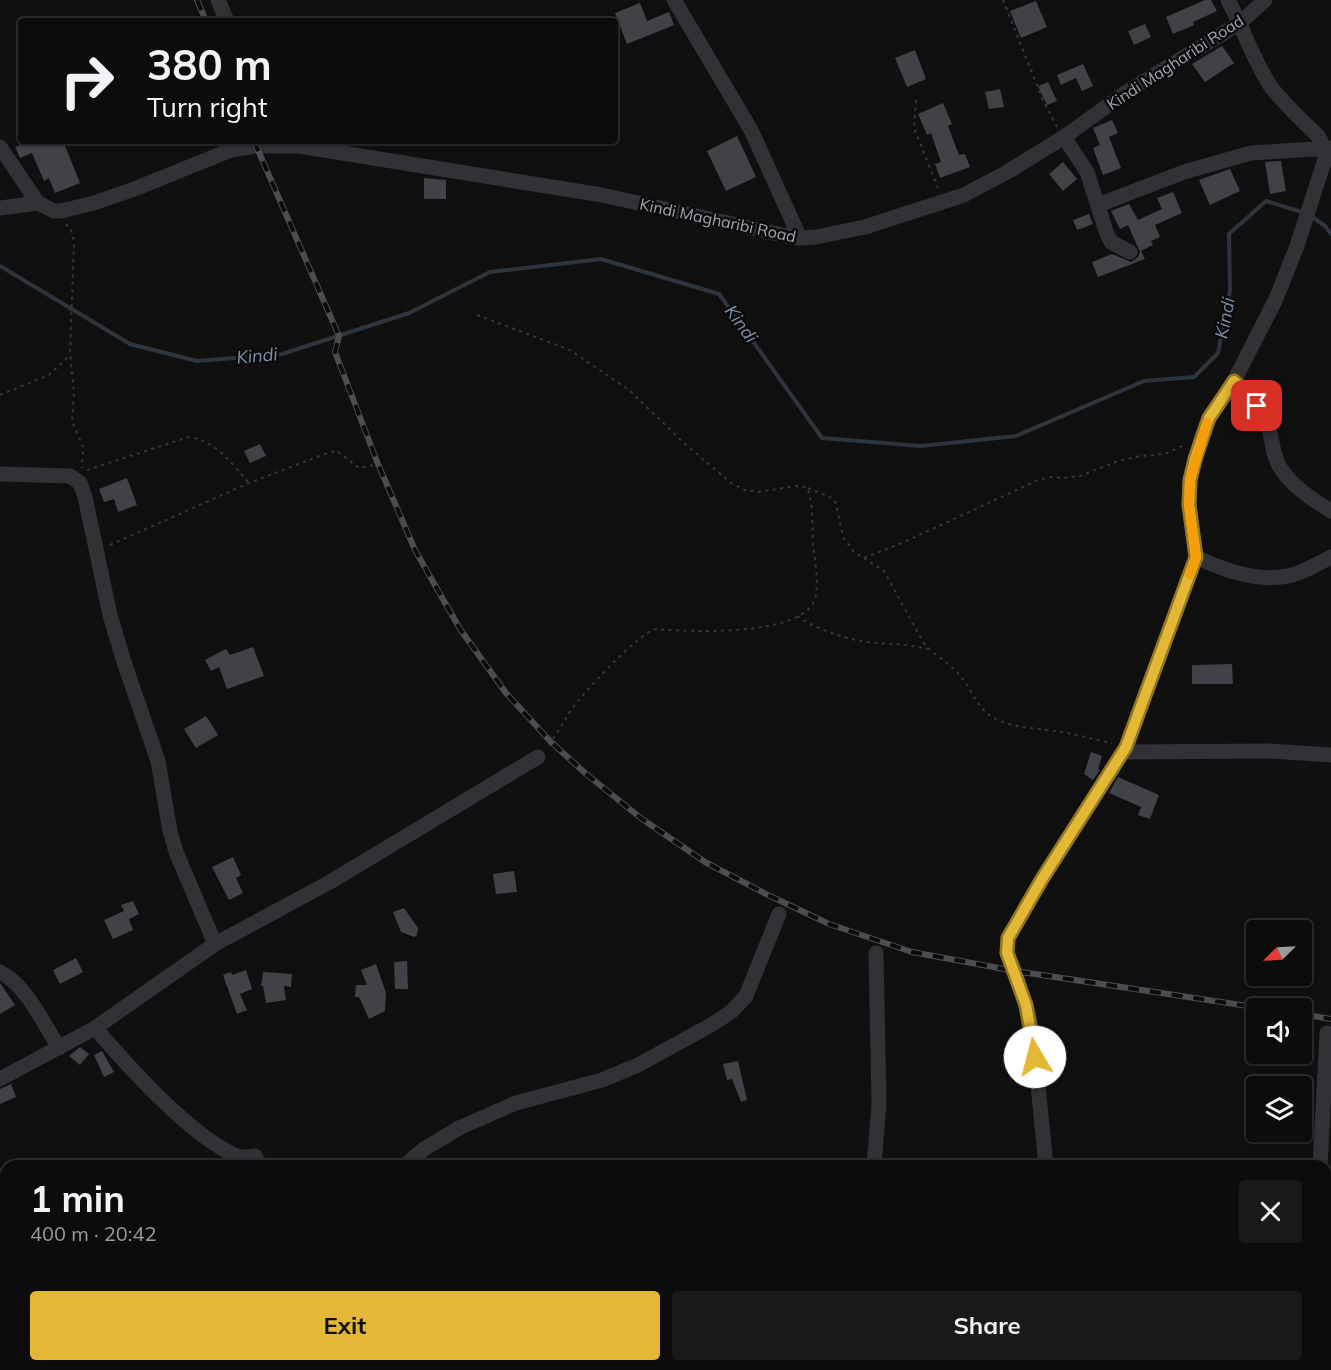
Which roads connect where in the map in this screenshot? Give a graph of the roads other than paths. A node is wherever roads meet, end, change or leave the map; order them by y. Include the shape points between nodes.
1 (218, 0) edge
2 (674, 0) edge
3 (1228, 0) edge
4 (1265, 0) edge
5 (226, 18) edge
6 (1240, 23) junction
7 (1064, 137) junction
8 (283, 144) edge
9 (302, 144) edge
10 (0, 147) edge
11 (1327, 148) edge
12 (38, 203) junction
13 (1098, 205) junction
14 (0, 208) edge
15 (800, 238) junction
16 (1130, 252) dead end
17 (1234, 381) junction
18 (0, 474) edge
19 (1331, 511) edge
20 (1196, 557) junction
21 (1331, 557) edge
22 (1125, 749) junction
23 (1331, 755) edge
24 (538, 757) road end
25 (779, 914) dead end
26 (215, 944) junction
27 (876, 954) dead end
28 (0, 972) edge
29 (95, 1028) junction
30 (1327, 1033) dead end
31 (59, 1048) junction
32 (0, 1078) edge
33 (257, 1160) edge
34 (411, 1160) edge
35 (874, 1160) edge
36 (1045, 1160) edge
37 (1320, 1160) edge

1 - 5 street
2 - 15 street via 751,130
3 - 6 street
4 - 6 street, Kindi Magharibi Road
6 - 7 street, Kindi Magharibi Road via 1125,93
6 - 11 street via 1272,88
7 - 13 street via 1088,172
7 - 15 street, Kindi Magharibi Road via 964,195 865,227
8 - 12 street, Kindi Magharibi Road via 231,150 126,192 61,211
9 - 15 street, Kindi Magharibi Road via 602,195
10 - 12 street
11 - 13 street via 1251,153 1184,172
11 - 17 street via 1297,246 1275,301
12 - 14 street
13 - 16 street via 1111,242
17 - 19 street via 1264,417 1282,470 1314,501
17 - 20 street via 1209,418 1195,459 1189,505
18 - 26 street via 76,478 82,489 110,615 158,760 176,852
20 - 21 street via 1268,578 1301,573
20 - 22 street
22 - 23 street
22 - 36 street via 1042,879 1006,946 1030,1020
24 - 26 street via 330,882
25 - 34 street via 746,996 731,1012 638,1065 602,1080 516,1103 461,1127
26 - 29 street
27 - 35 street via 879,1104
28 - 31 street via 23,992
29 - 31 street
29 - 33 street via 188,1123 236,1155 255,1156
30 - 37 street
31 - 32 street

